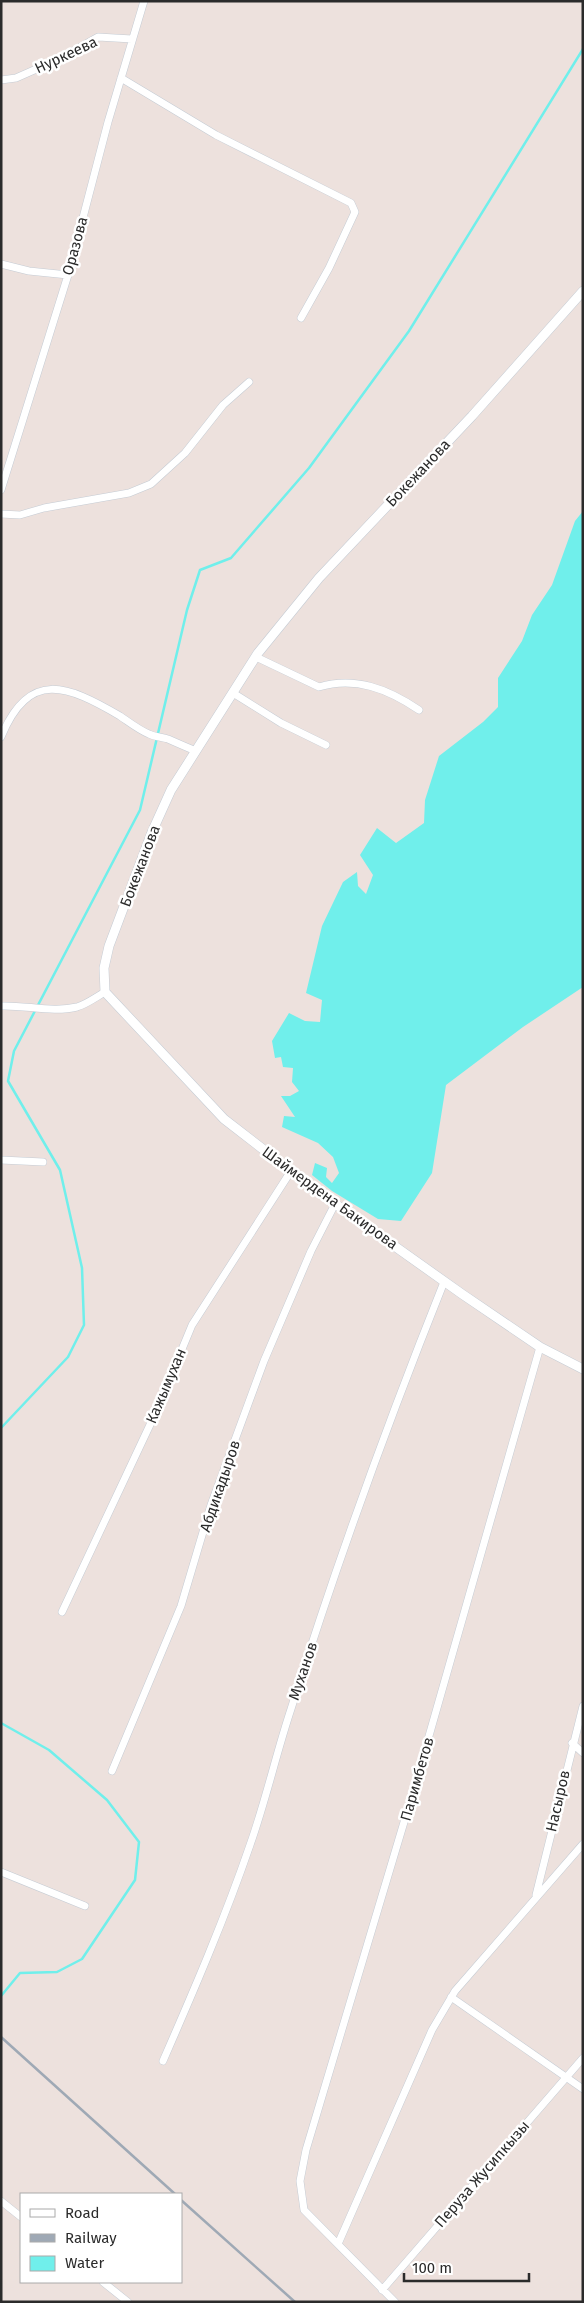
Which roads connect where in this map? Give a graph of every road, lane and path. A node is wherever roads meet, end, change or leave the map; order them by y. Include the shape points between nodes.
1 (144, 1) edge
2 (132, 39) junction
3 (121, 78) junction
4 (1, 80) edge
5 (1, 264) edge
6 (68, 274) junction
7 (583, 291) edge
8 (301, 318) dead end
9 (249, 382) dead end
10 (1, 490) edge
11 (1, 514) edge
12 (256, 657) junction
13 (233, 693) junction
14 (418, 710) dead end
15 (1, 737) edge
16 (326, 745) dead end
17 (196, 751) junction
18 (105, 992) junction
19 (1, 1006) edge
20 (1, 1160) edge
21 (43, 1162) dead end
22 (291, 1170) junction
23 (335, 1204) junction
24 (444, 1282) junction
25 (540, 1347) junction
26 (583, 1369) edge
27 (62, 1612) dead end
28 (583, 1706) edge
29 (572, 1743) junction
30 (583, 1753) edge
31 (112, 1771) dead end
32 (583, 1844) edge
33 (1, 1872) edge
34 (536, 1896) junction
35 (85, 1906) dead end
36 (451, 1997) junction
37 (583, 2058) edge
38 (163, 2061) dead end
39 (567, 2077) junction
40 (583, 2089) edge
41 (1, 2201) edge
42 (20, 2216) edge
43 (338, 2244) junction
44 (103, 2283) edge
45 (382, 2290) junction
46 (128, 2302) edge
47 (395, 2302) edge

1 - 2 street, Оразова
2 - 3 street, Оразова
2 - 4 street, Нуркеева via 98,37 59,59 16,78
3 - 6 street, Оразова
3 - 8 street via 216,135 351,204 355,212
5 - 6 street via 29,271
6 - 10 street, Оразова
7 - 12 street, Бокежанова via 472,416 319,578
9 - 11 street via 223,406 185,453 151,484 128,494 20,515
12 - 13 street, Бокежанова
12 - 14 street via 319,687 334,682 356,682 397,695
13 - 16 street via 281,723
13 - 17 street, Бокежанова
15 - 17 street via 8,721 31,694 46,688 59,688 111,711 149,734
17 - 18 street, Бокежанова via 167,798 108,946 104,968
18 - 19 street via 79,1006 62,1010 25,1005
18 - 22 street, Шаймердена Бакирова via 224,1120
20 - 21 street
22 - 23 street, Шаймердена Бакирова
22 - 27 street, Кажымухан via 192,1325 156,1412
23 - 24 street, Шаймердена Бакирова
23 - 31 street, Абдикадыров via 311,1251 264,1362 211,1505 181,1606
24 - 25 street, Шаймердена Бакирова
24 - 38 street, Муханов via 394,1408 339,1566 291,1708 251,1843 219,1929
25 - 26 street, Шаймердена Бакирова
25 - 43 street, Паримбетов via 413,1792 306,2150 300,2181 304,2210
28 - 29 street, Насыров
29 - 30 street
29 - 34 street, Насыров
32 - 34 street
33 - 35 street
34 - 36 street
36 - 39 street
36 - 43 street via 432,2030
37 - 39 street, Перуза Жусипкызы
39 - 40 street
39 - 45 street, Перуза Жусипкызы
41 - 42 street
43 - 45 street
44 - 46 street
45 - 47 street

